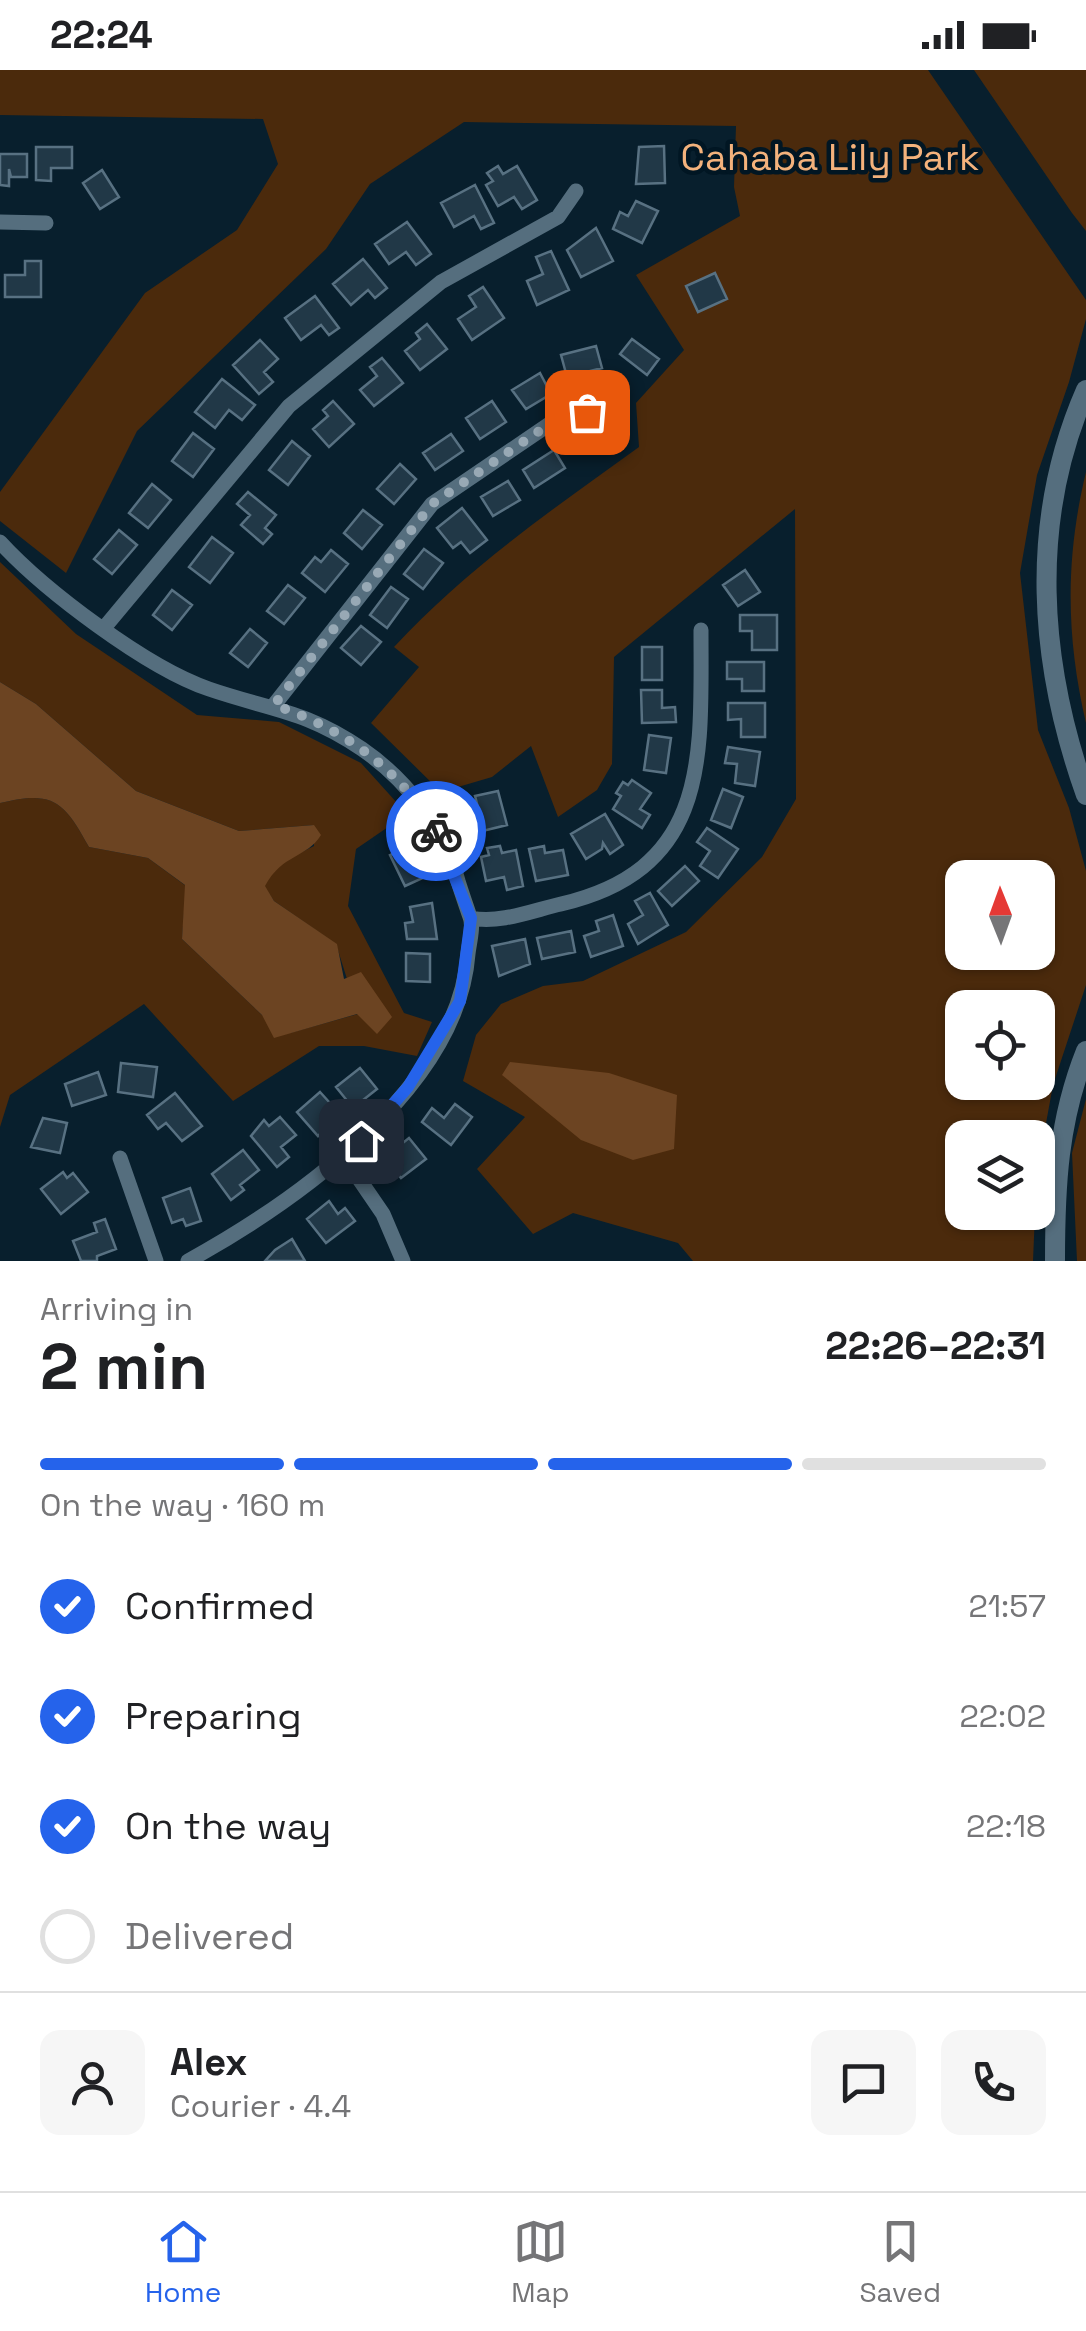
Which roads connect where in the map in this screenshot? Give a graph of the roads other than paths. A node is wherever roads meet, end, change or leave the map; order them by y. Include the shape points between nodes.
1 (576, 191) dead end
2 (0, 222) edge
3 (46, 222) dead end
4 (1086, 390) edge
5 (613, 409) dead end
6 (0, 542) edge
7 (104, 628) junction
8 (702, 630) dead end
9 (274, 705) junction
10 (1086, 796) edge
11 (471, 918) junction
12 (1086, 1050) edge
13 (344, 1156) junction
14 (120, 1158) dead end
15 (156, 1261) edge
16 (188, 1261) edge
17 (402, 1261) edge
18 (1056, 1261) edge

1 - 7 street via 558,217 441,282 290,406
2 - 3 street
4 - 10 street via 1054,496 1044,600 1052,679
5 - 9 street via 551,423 432,504
6 - 7 street
7 - 9 street via 183,680
8 - 11 street via 698,776 684,816 661,850 636,873 585,898
9 - 11 street via 338,733 406,786 450,856
11 - 13 street via 460,1001 408,1087
12 - 18 street via 1058,1149
13 - 16 street via 284,1203
13 - 17 street via 383,1214
14 - 15 street

